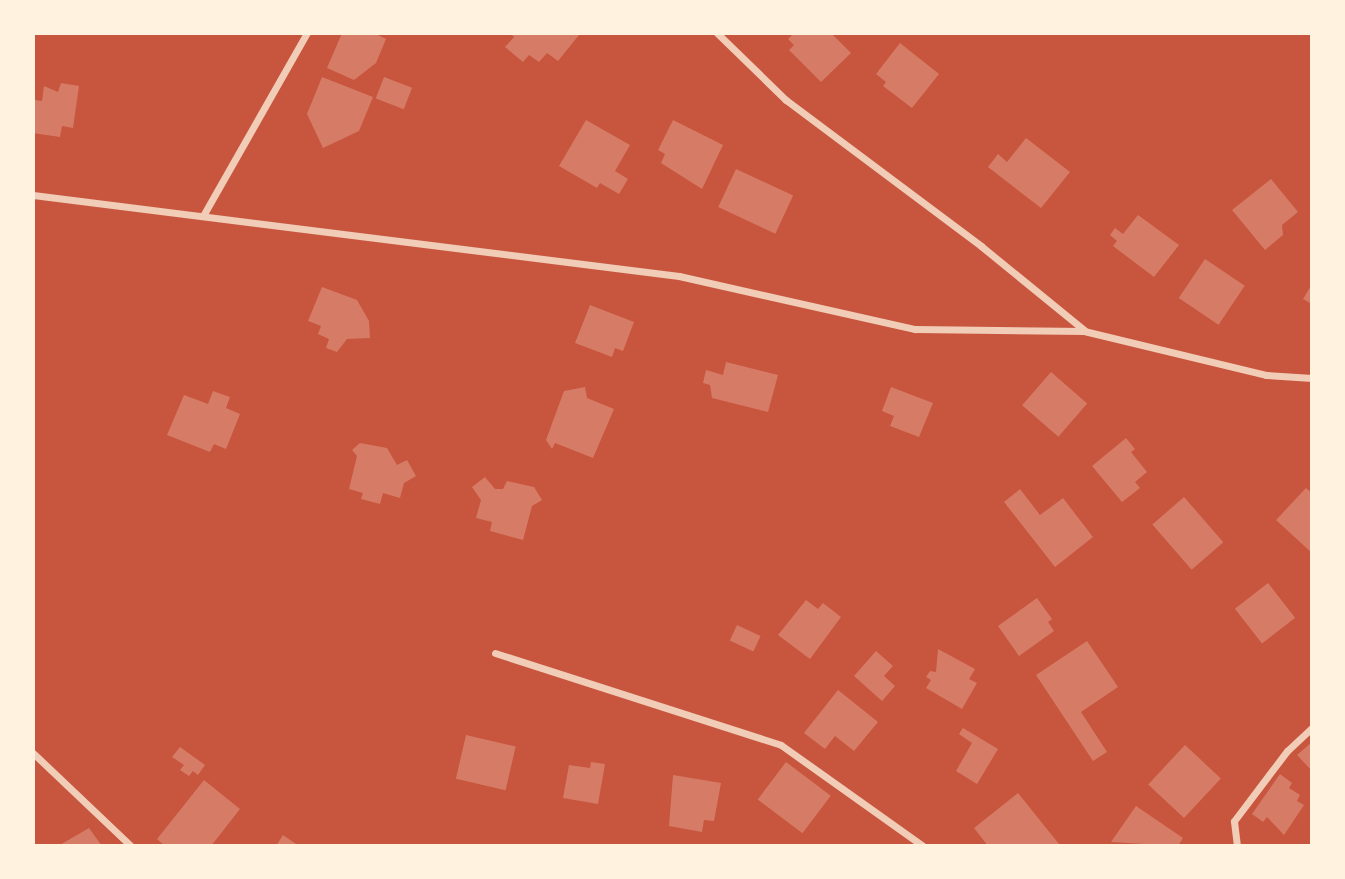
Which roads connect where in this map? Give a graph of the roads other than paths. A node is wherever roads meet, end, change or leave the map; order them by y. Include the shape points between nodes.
1 (307, 33) edge
2 (717, 33) edge
3 (33, 195) edge
4 (204, 214) junction
5 (1084, 331) junction
6 (1312, 378) edge
7 (495, 653) dead end
8 (1312, 729) edge
9 (33, 753) edge
10 (131, 846) edge
11 (923, 846) edge
12 (1237, 846) edge

1 - 4 street
2 - 5 street via 786,100 981,246
3 - 4 street
4 - 5 street via 679,276 915,329
5 - 6 street via 1266,375
7 - 11 street via 781,745
8 - 12 street via 1287,751 1234,821
9 - 10 street

